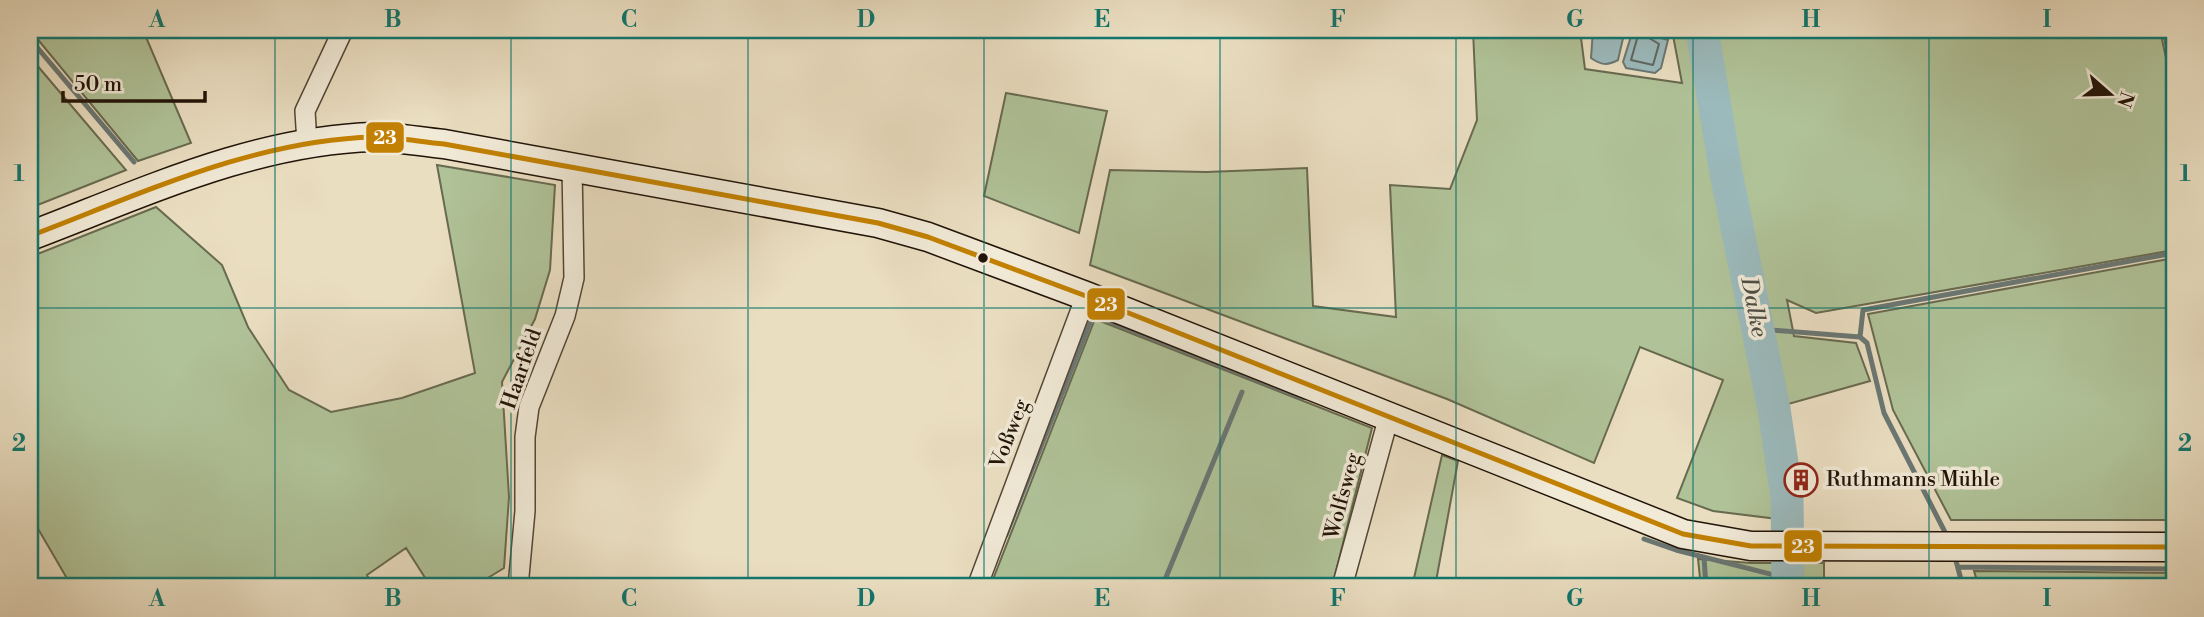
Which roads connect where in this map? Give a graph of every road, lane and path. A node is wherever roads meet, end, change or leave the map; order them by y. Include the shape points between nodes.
1 (343, 30) edge
2 (307, 143) junction
3 (572, 166) junction
4 (30, 236) edge
5 (1086, 296) junction
6 (1389, 416) junction
7 (2174, 547) edge
8 (518, 587) edge
9 (976, 587) edge
10 (1342, 587) edge

1 - 2 street via 305,111
2 - 3 street via 376,137
2 - 4 street via 231,162
3 - 5 street via 878,223
3 - 8 street, Haarfeld via 574,278 565,316 529,407
5 - 6 street
5 - 9 street, Voßweg
6 - 7 street via 1683,534 1751,546
6 - 10 street, Wolfsweg

